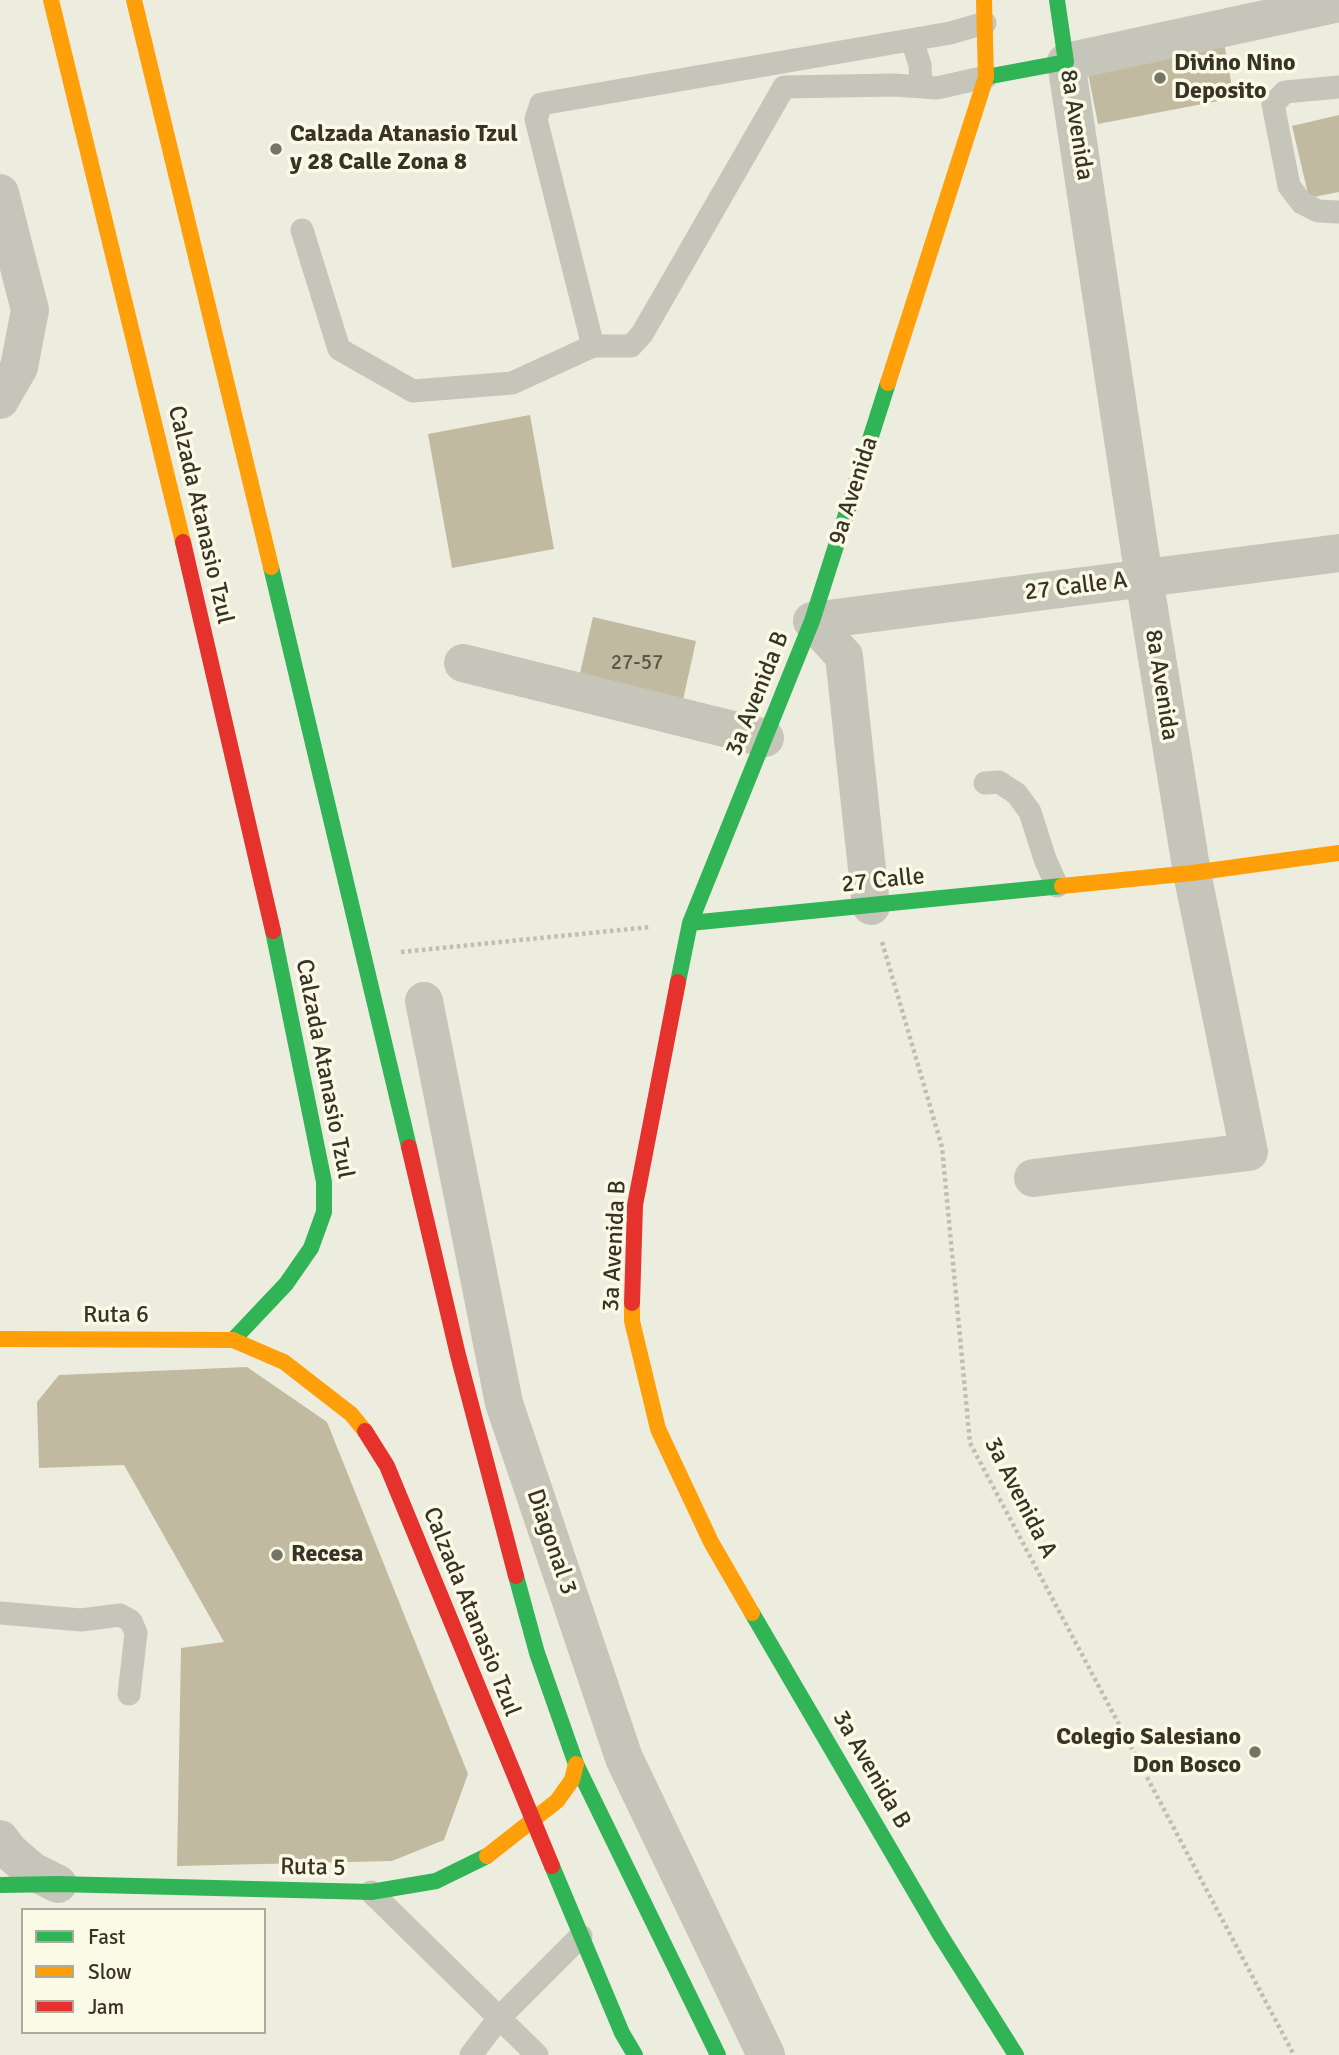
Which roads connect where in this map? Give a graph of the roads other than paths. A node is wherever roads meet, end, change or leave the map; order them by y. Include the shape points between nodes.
1 (51, 0) edge
2 (134, 0) edge
3 (984, 0) edge
4 (1057, 0) edge
5 (1339, 3) edge
6 (985, 23) junction
7 (912, 40) junction
8 (1066, 62) junction
9 (986, 77) junction
10 (920, 86) junction
11 (1339, 87) edge
12 (0, 194) edge
13 (1339, 212) edge
14 (302, 230) dead end
15 (593, 346) junction
16 (10, 357) edge
17 (0, 400) edge
18 (1339, 552) edge
19 (1144, 578) junction
20 (812, 621) junction
21 (463, 663) dead end
22 (765, 738) junction
23 (985, 783) dead end
24 (1339, 853) edge
25 (1192, 873) junction
26 (1057, 886) junction
27 (871, 905) junction
28 (690, 923) junction
29 (424, 1000) dead end
30 (1032, 1178) dead end
31 (0, 1339) edge
32 (233, 1340) junction
33 (0, 1613) edge
34 (129, 1695) dead end
35 (576, 1763) junction
36 (533, 1821) junction
37 (0, 1839) edge
38 (58, 1884) junction
39 (0, 1885) edge
40 (371, 1892) junction
41 (581, 1936) junction
42 (499, 2018) junction
43 (471, 2055) edge
44 (537, 2055) edge
45 (635, 2055) edge
46 (718, 2055) edge
47 (766, 2055) edge
48 (1016, 2055) edge

1 - 32 main road, Calzada Atanasio Tzul via 157,428 287,992 324,1182 324,1212 311,1248 286,1284
2 - 35 main road, Calzada Atanasio Tzul via 458,1355 537,1653
3 - 6 main road
4 - 8 main road, 8a Avenida
5 - 8 street
6 - 7 lane
6 - 9 main road
7 - 10 lane via 920,65
7 - 15 lane via 541,104 536,118
8 - 9 main road
8 - 19 street, 8a Avenida
9 - 10 lane via 937,88
9 - 20 main road, 9a Avenida
10 - 15 lane via 784,88 642,334 631,346
11 - 13 lane via 1285,92 1273,104 1289,186 1302,203 1318,211
12 - 16 street via 30,310
14 - 15 lane via 339,349 413,390 512,383
16 - 17 street
18 - 19 street, 27 Calle A
19 - 20 street, 27 Calle A
19 - 25 street, 8a Avenida
20 - 22 main road, 3a Avenida B
20 - 27 street via 844,656
21 - 22 street
22 - 28 main road, 3a Avenida B
23 - 26 lane via 999,782 1017,794 1030,812
24 - 25 main road, 27 Calle
25 - 26 main road, 27 Calle
25 - 30 street, 8a Avenida via 1249,1152
26 - 27 main road, 27 Calle
27 - 28 main road, 27 Calle
28 - 48 main road, 3a Avenida B via 635,1205 632,1321 657,1429 711,1542 939,1933
29 - 47 street, Diagonal 3 via 504,1403 624,1758
31 - 32 main road, Ruta 6
32 - 36 main road, Calzada Atanasio Tzul via 284,1362 351,1414 371,1438 387,1466
33 - 34 lane via 81,1620 120,1615 131,1621 136,1633
35 - 36 main road, Ruta 5 via 572,1780 557,1801
35 - 46 main road, Calzada Atanasio Tzul
36 - 40 main road, Ruta 5 via 476,1863 436,1881
36 - 41 main road, Calzada Atanasio Tzul
37 - 38 street via 32,1871
38 - 39 main road, Ruta 5
38 - 40 main road, Ruta 5
40 - 42 lane
41 - 42 lane
41 - 45 main road, Calzada Atanasio Tzul
42 - 43 lane
42 - 44 lane

